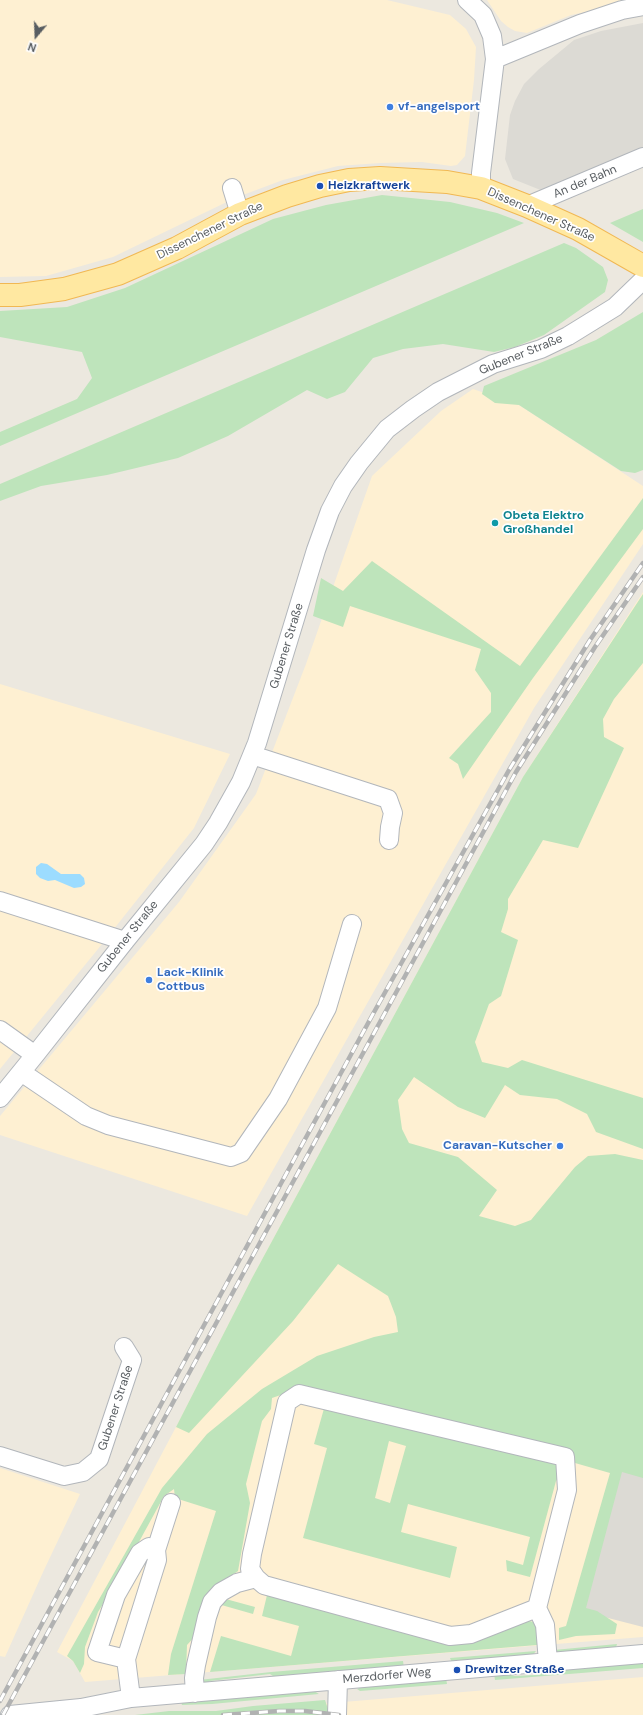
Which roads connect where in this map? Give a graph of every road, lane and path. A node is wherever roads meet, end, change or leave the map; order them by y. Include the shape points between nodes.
1 (467, 0) edge
2 (643, 6) edge
3 (495, 59) junction
4 (643, 157) edge
5 (232, 188) dead end
6 (481, 188) junction
7 (527, 206) junction
8 (240, 214) junction
9 (643, 266) edge
10 (643, 280) edge
11 (0, 295) edge
12 (252, 755) junction
13 (389, 840) dead end
14 (0, 901) edge
15 (352, 924) dead end
16 (125, 940) junction
17 (0, 1030) edge
18 (35, 1055) junction
19 (21, 1072) junction
20 (0, 1098) edge
21 (124, 1347) dead end
22 (0, 1456) edge
23 (171, 1503) dead end
24 (156, 1550) junction
25 (256, 1578) junction
26 (537, 1608) junction
27 (643, 1654) edge
28 (126, 1659) junction
29 (548, 1662) junction
30 (338, 1680) junction
31 (195, 1693) junction
32 (131, 1698) junction
33 (0, 1705) edge
34 (10, 1715) edge
35 (337, 1715) edge

1 - 3 street via 483,15 492,36
2 - 3 street via 580,24
3 - 6 street
4 - 7 street, An der Bahn
5 - 8 street
6 - 7 main road, Dissenchener Straße
6 - 8 main road, Dissenchener Straße via 415,179 349,180 287,196
7 - 9 main road, Dissenchener Straße via 578,229
8 - 11 main road, Dissenchener Straße via 177,248 118,274 64,289
10 - 12 street, Gubener Straße via 615,308 568,336 541,349 493,364 438,392 387,429 359,463 330,511
12 - 13 street via 388,799 393,813
12 - 16 street, Gubener Straße via 242,782 204,844
14 - 16 street
15 - 19 street via 327,1008 278,1100 241,1153 231,1157 108,1125 86,1116
16 - 18 street, Gubener Straße
17 - 18 street
18 - 19 street, Gubener Straße
19 - 20 street, Gubener Straße
21 - 22 street, Gubener Straße via 132,1360 99,1460 83,1472 64,1476
23 - 24 street
24 - 28 street via 157,1560
24 - 28 street via 149,1548 140,1553 116,1595 97,1652
25 - 26 street via 264,1585 450,1636 471,1634
25 - 26 street via 250,1569 252,1554 287,1402 299,1394 565,1457 567,1490
25 - 31 street via 237,1583 221,1592 212,1602 196,1665
26 - 29 street via 545,1625
27 - 29 street, Merzdorfer Weg
28 - 32 street
29 - 30 street, Merzdorfer Weg
30 - 31 street, Merzdorfer Weg
30 - 35 street
31 - 32 street, Merzdorfer Weg
32 - 33 street, Merzdorfer Weg via 81,1696
32 - 34 street, Merzdorfer Weg via 81,1708

